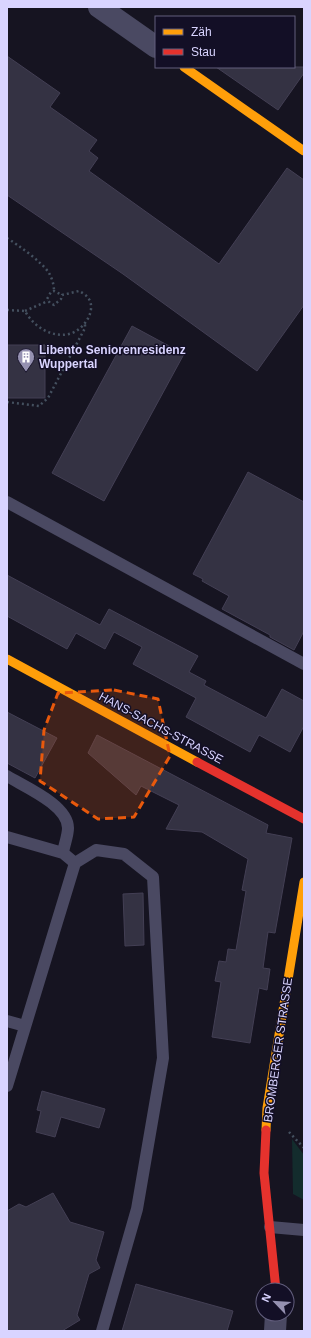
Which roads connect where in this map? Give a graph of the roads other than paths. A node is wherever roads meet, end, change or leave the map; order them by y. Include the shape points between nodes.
1 (99, 7) edge
2 (155, 46) edge
3 (185, 68) edge
4 (304, 151) edge
5 (7, 502) edge
6 (7, 659) edge
7 (304, 664) edge
8 (7, 776) edge
9 (304, 819) edge
10 (7, 837) edge
11 (63, 853) junction
12 (75, 863) junction
13 (304, 882) edge
14 (7, 1021) edge
15 (25, 1026) junction
16 (7, 1086) edge
17 (270, 1227) junction
18 (304, 1230) edge
19 (275, 1282) edge
20 (102, 1331) edge

1 - 2 street
3 - 4 street
5 - 7 lane
6 - 9 street, HANS-SACHS-STRASSE
8 - 11 lane via 53,803 63,813 68,828
10 - 11 lane
11 - 12 lane
12 - 15 lane
12 - 20 lane via 96,850 124,854 153,877 163,1058 137,1209
13 - 17 street, BROMBERGER STRASSE via 267,1108 264,1173
14 - 15 lane
15 - 16 lane
17 - 18 lane
17 - 19 street, BROMBERGER STRASSE

